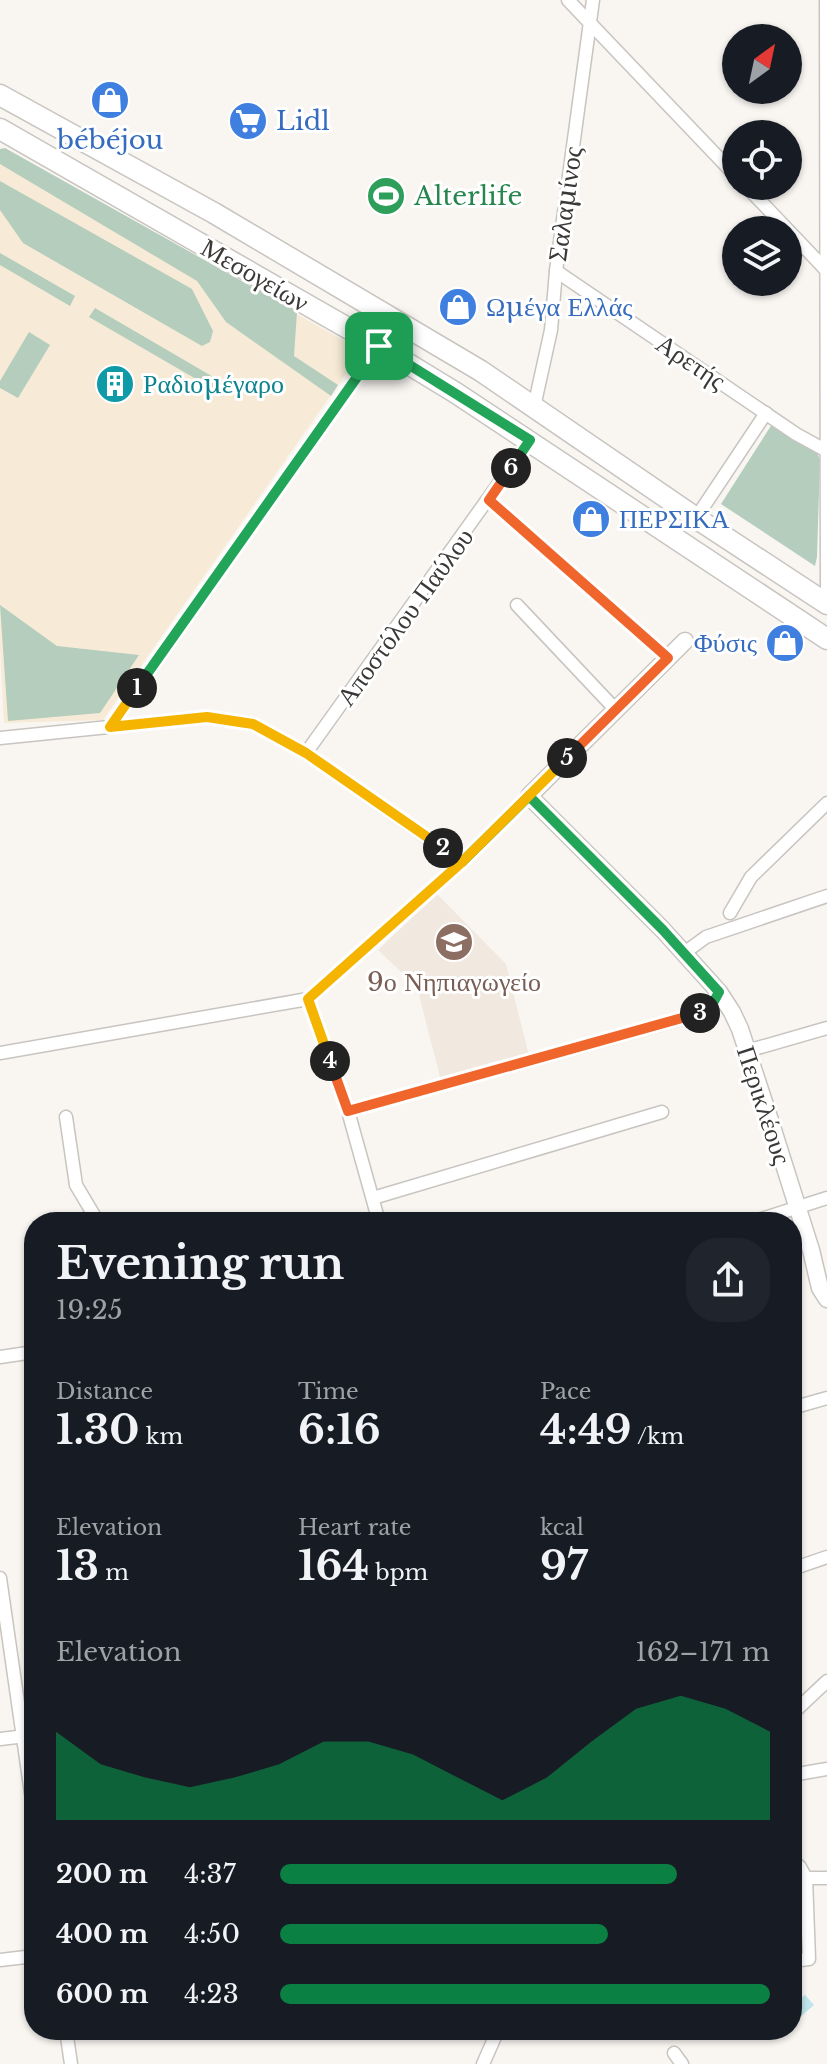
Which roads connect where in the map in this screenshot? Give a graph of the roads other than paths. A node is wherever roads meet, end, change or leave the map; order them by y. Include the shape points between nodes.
1 (568, 0) edge
2 (593, 0) edge
3 (826, 0) edge
4 (590, 23) junction
5 (0, 95) edge
6 (0, 129) edge
7 (722, 161) edge
8 (760, 200) edge
9 (826, 237) edge
10 (803, 245) junction
11 (826, 270) edge
12 (556, 271) junction
13 (827, 298) edge
14 (379, 346) junction
15 (534, 407) junction
16 (766, 413) junction
17 (530, 440) junction
18 (827, 451) edge
19 (489, 500) junction
20 (696, 518) junction
21 (827, 604) edge
22 (517, 605) dead end
23 (827, 639) edge
24 (685, 641) dead end
25 (668, 658) junction
26 (616, 710) junction
27 (110, 727) junction
28 (0, 738) edge
29 (306, 753) junction
30 (529, 796) junction
31 (827, 803) edge
32 (462, 862) junction
33 (827, 896) edge
34 (730, 913) dead end
35 (684, 953) junction
36 (719, 992) junction
37 (308, 999) junction
38 (827, 1028) edge
39 (747, 1051) junction
40 (0, 1053) edge
41 (348, 1111) junction
42 (662, 1112) dead end
43 (66, 1117) dead end
44 (373, 1198) junction
45 (827, 1198) edge
46 (796, 1207) junction
47 (92, 1212) edge
48 (376, 1212) edge
49 (781, 1212) edge
50 (798, 1212) edge
51 (802, 1224) edge
52 (827, 1299) edge
53 (24, 1353) edge
54 (0, 1357) edge
55 (827, 1398) edge
56 (802, 1405) edge
57 (827, 1557) edge
58 (802, 1566) edge
59 (0, 1578) edge
60 (1, 1595) edge
61 (827, 1681) edge
62 (802, 1705) edge
63 (24, 1714) edge
64 (24, 1736) edge
65 (0, 1739) edge
66 (827, 1769) edge
67 (802, 1773) edge
68 (802, 1871) edge
69 (806, 1878) junction
70 (827, 1878) edge
71 (24, 1957) edge
72 (0, 1960) edge
73 (802, 1960) edge
74 (67, 2040) edge
75 (494, 2040) edge
76 (71, 2064) edge
77 (483, 2064) edge

1 - 4 street
2 - 4 street, Σαλαμίνος
3 - 9 street
4 - 7 street
4 - 12 street, Σαλαμίνος
5 - 15 main road, Μεσογείων via 214,213
6 - 14 main road, Μεσογείων
8 - 10 street
9 - 10 street
9 - 11 street
10 - 11 street
11 - 13 street
12 - 15 street, Σαλαμίνος via 546,358
12 - 16 street, Αρετής
13 - 18 street
14 - 17 main road, Μεσογείων
14 - 27 street
15 - 20 main road, Μεσογείων
16 - 18 street, Αρετής
16 - 20 street
17 - 19 street, Αποστόλου Παύλου
17 - 23 main road, Μεσογείων
18 - 21 street
19 - 25 street
19 - 29 street, Αποστόλου Παύλου
20 - 21 main road, Μεσογείων
22 - 26 street
24 - 25 street
25 - 26 street
26 - 30 street
27 - 28 street
27 - 29 street via 223,718 261,727
29 - 32 street
30 - 32 street
30 - 35 street, Περικλέους
31 - 34 street via 751,877
32 - 37 street
33 - 35 street via 706,937
35 - 36 street, Περικλέους
36 - 39 street, Περικλέους
36 - 41 street via 702,1013
37 - 40 street
37 - 41 street
38 - 39 street
39 - 46 street, Περικλέους
41 - 44 street
42 - 44 street
43 - 47 street via 76,1185
44 - 48 street
45 - 46 street
46 - 49 street
46 - 50 street, Περικλέους
51 - 52 street, Περικλέους
53 - 54 street
55 - 56 street
57 - 58 street
59 - 60 street
60 - 63 street
61 - 62 street
64 - 65 street
66 - 67 street
68 - 69 street
69 - 70 street
69 - 73 street via 809,1959
71 - 72 street
74 - 76 street
75 - 77 street

